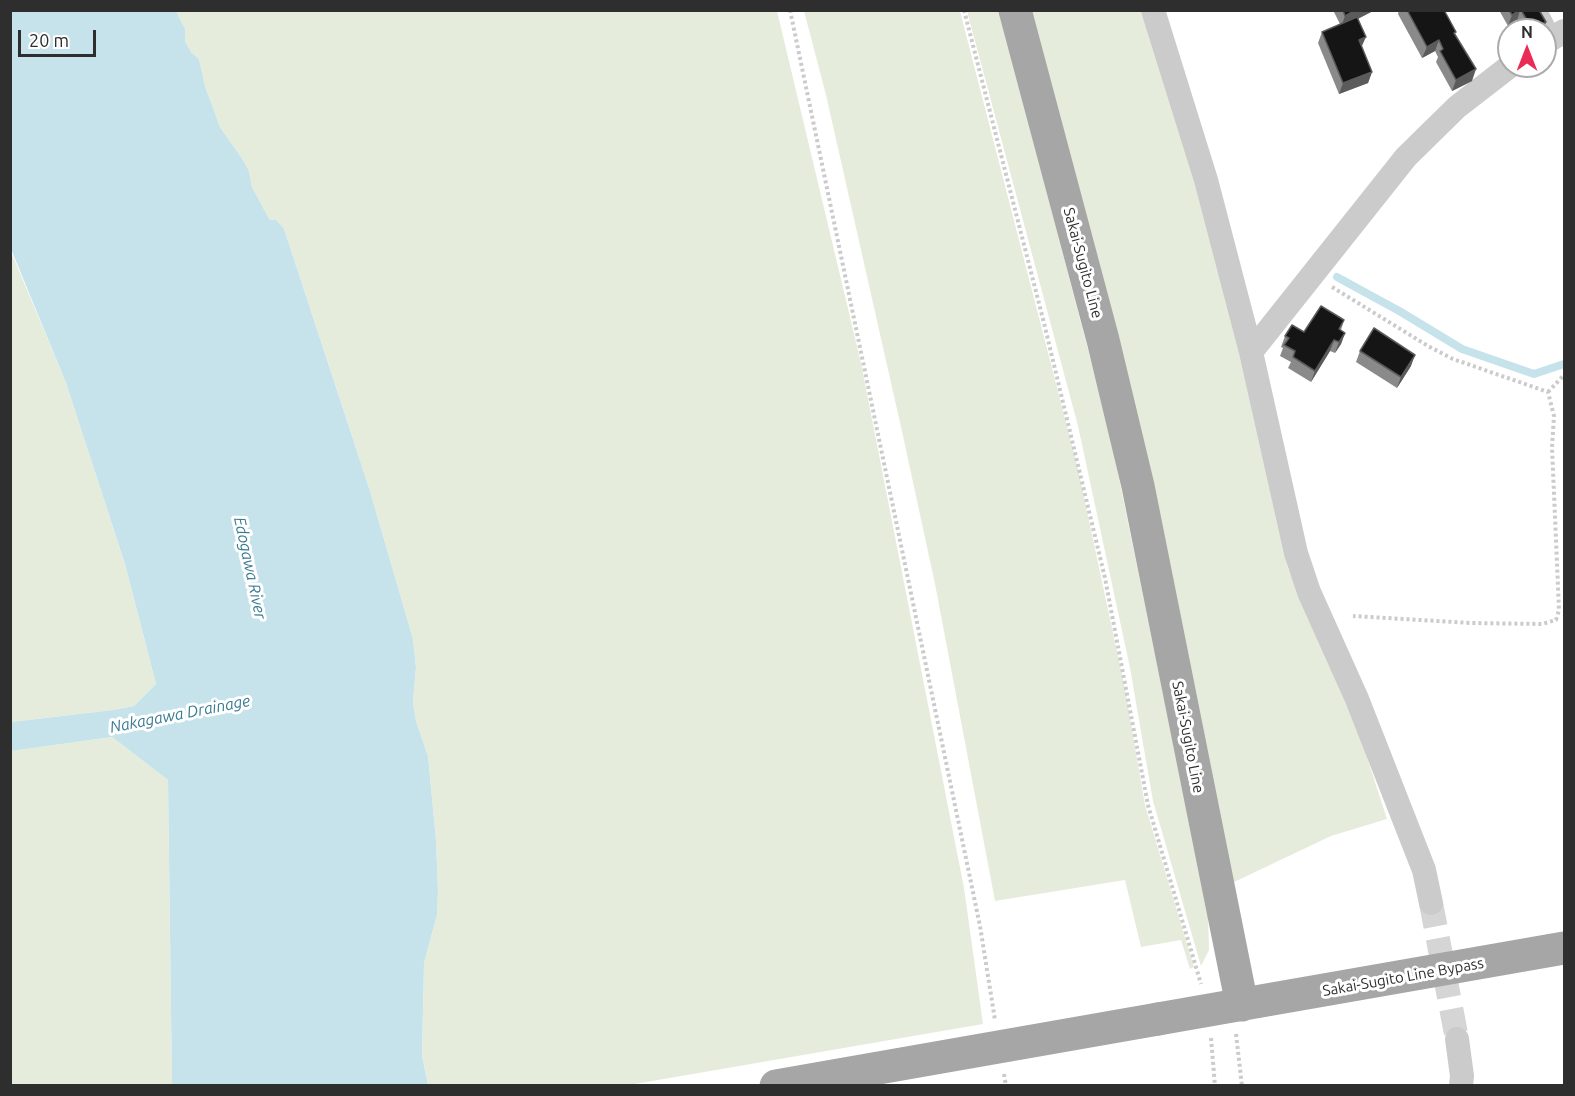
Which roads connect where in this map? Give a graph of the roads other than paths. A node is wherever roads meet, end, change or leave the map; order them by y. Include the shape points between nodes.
1 (1015, 10) edge
2 (1157, 13) edge
3 (1497, 76) edge
4 (1251, 352) junction
5 (1431, 903) tunnel mouth
6 (1564, 948) edge
7 (1242, 1005) junction
8 (1457, 1040) tunnel mouth
9 (776, 1086) edge
10 (1461, 1086) edge

1 - 7 main road, Sakai-Sugito Line via 1138,486
2 - 4 street
3 - 4 street via 1457,107 1406,157
4 - 5 street via 1296,553 1424,870
6 - 7 main road, Sakai-Sugito Line Bypass
7 - 9 main road, bridge
8 - 10 street

